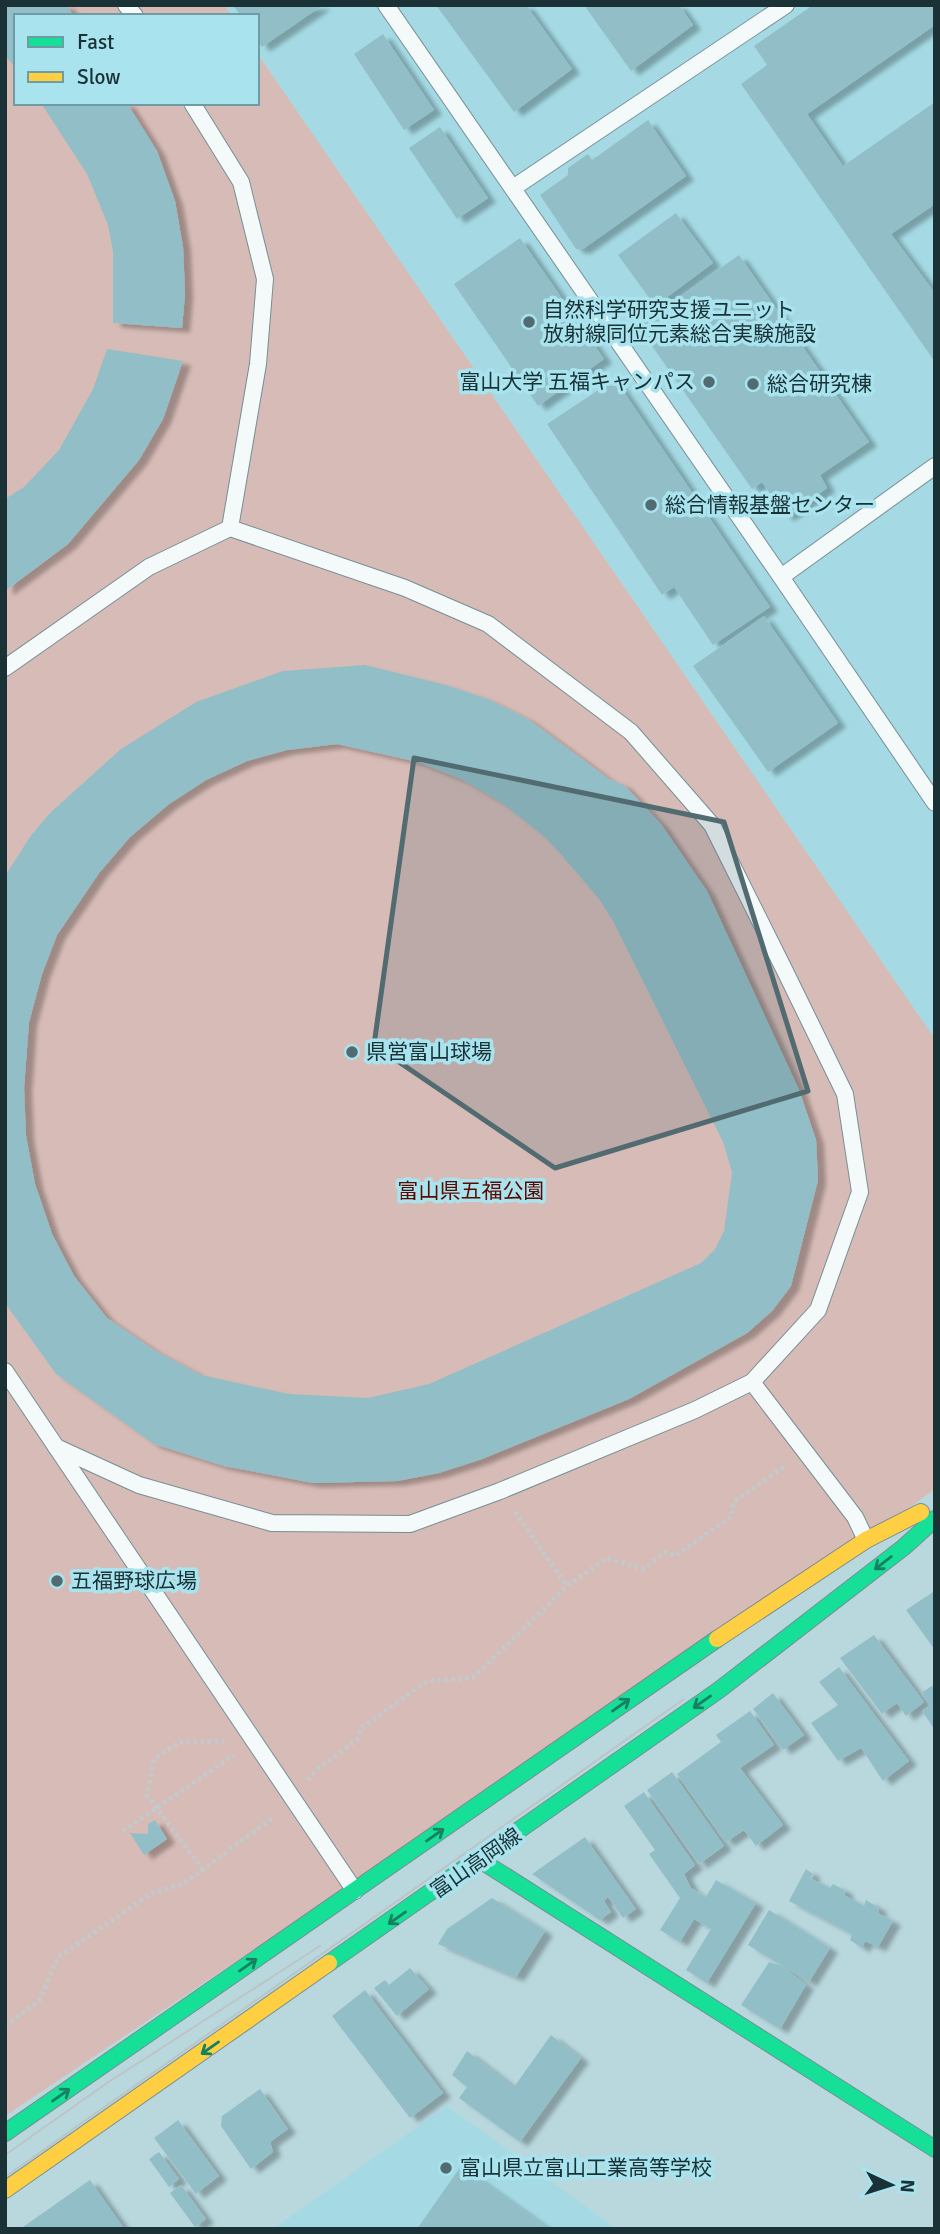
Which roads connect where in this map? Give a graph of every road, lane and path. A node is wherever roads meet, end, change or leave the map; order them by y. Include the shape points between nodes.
1 (386, 5) edge
2 (786, 5) edge
3 (193, 105) edge
4 (513, 188) junction
5 (935, 466) edge
6 (230, 528) junction
7 (781, 577) junction
8 (5, 668) edge
9 (935, 803) edge
10 (5, 1371) edge
11 (752, 1382) junction
12 (56, 1447) junction
13 (805, 1452) junction
14 (500, 1492) junction
15 (935, 1505) edge
16 (935, 1519) edge
17 (866, 1540) junction
18 (567, 1586) junction
19 (253, 1742) junction
20 (293, 1803) junction
21 (157, 1808) junction
22 (122, 1831) dead end
23 (481, 1860) junction
24 (203, 1870) junction
25 (355, 1891) junction
26 (5, 2025) edge
27 (5, 2133) edge
28 (935, 2149) edge
29 (5, 2190) edge

1 - 4 lane
2 - 4 lane
3 - 6 lane via 241,182 265,279 258,365
4 - 7 lane
5 - 7 lane
6 - 8 lane via 149,567
6 - 11 lane via 405,588 488,624 631,732 712,825 845,1094 860,1192 818,1310
7 - 9 lane
10 - 12 lane
11 - 13 lane
11 - 14 lane
12 - 14 lane via 139,1485 272,1523 410,1524
12 - 19 lane
13 - 17 lane via 855,1517
13 - 18 path via 733,1502 732,1516 676,1556 666,1552 643,1569 607,1558
14 - 18 path
15 - 17 main road
16 -> 23 main road, 富山高岡線 via 719,1690
25 -> 17 main road
18 - 20 path via 473,1678 427,1681 360,1729 358,1740 314,1772
19 - 20 lane
19 - 21 path
19 - 21 path via 180,1742 154,1759 147,1795
20 - 24 path
20 - 25 lane
21 - 22 path
21 - 24 path
23 - 28 main road
23 -> 29 main road, 富山高岡線
24 - 26 path via 183,1884 152,1893 58,1957 38,2001
27 -> 25 main road

